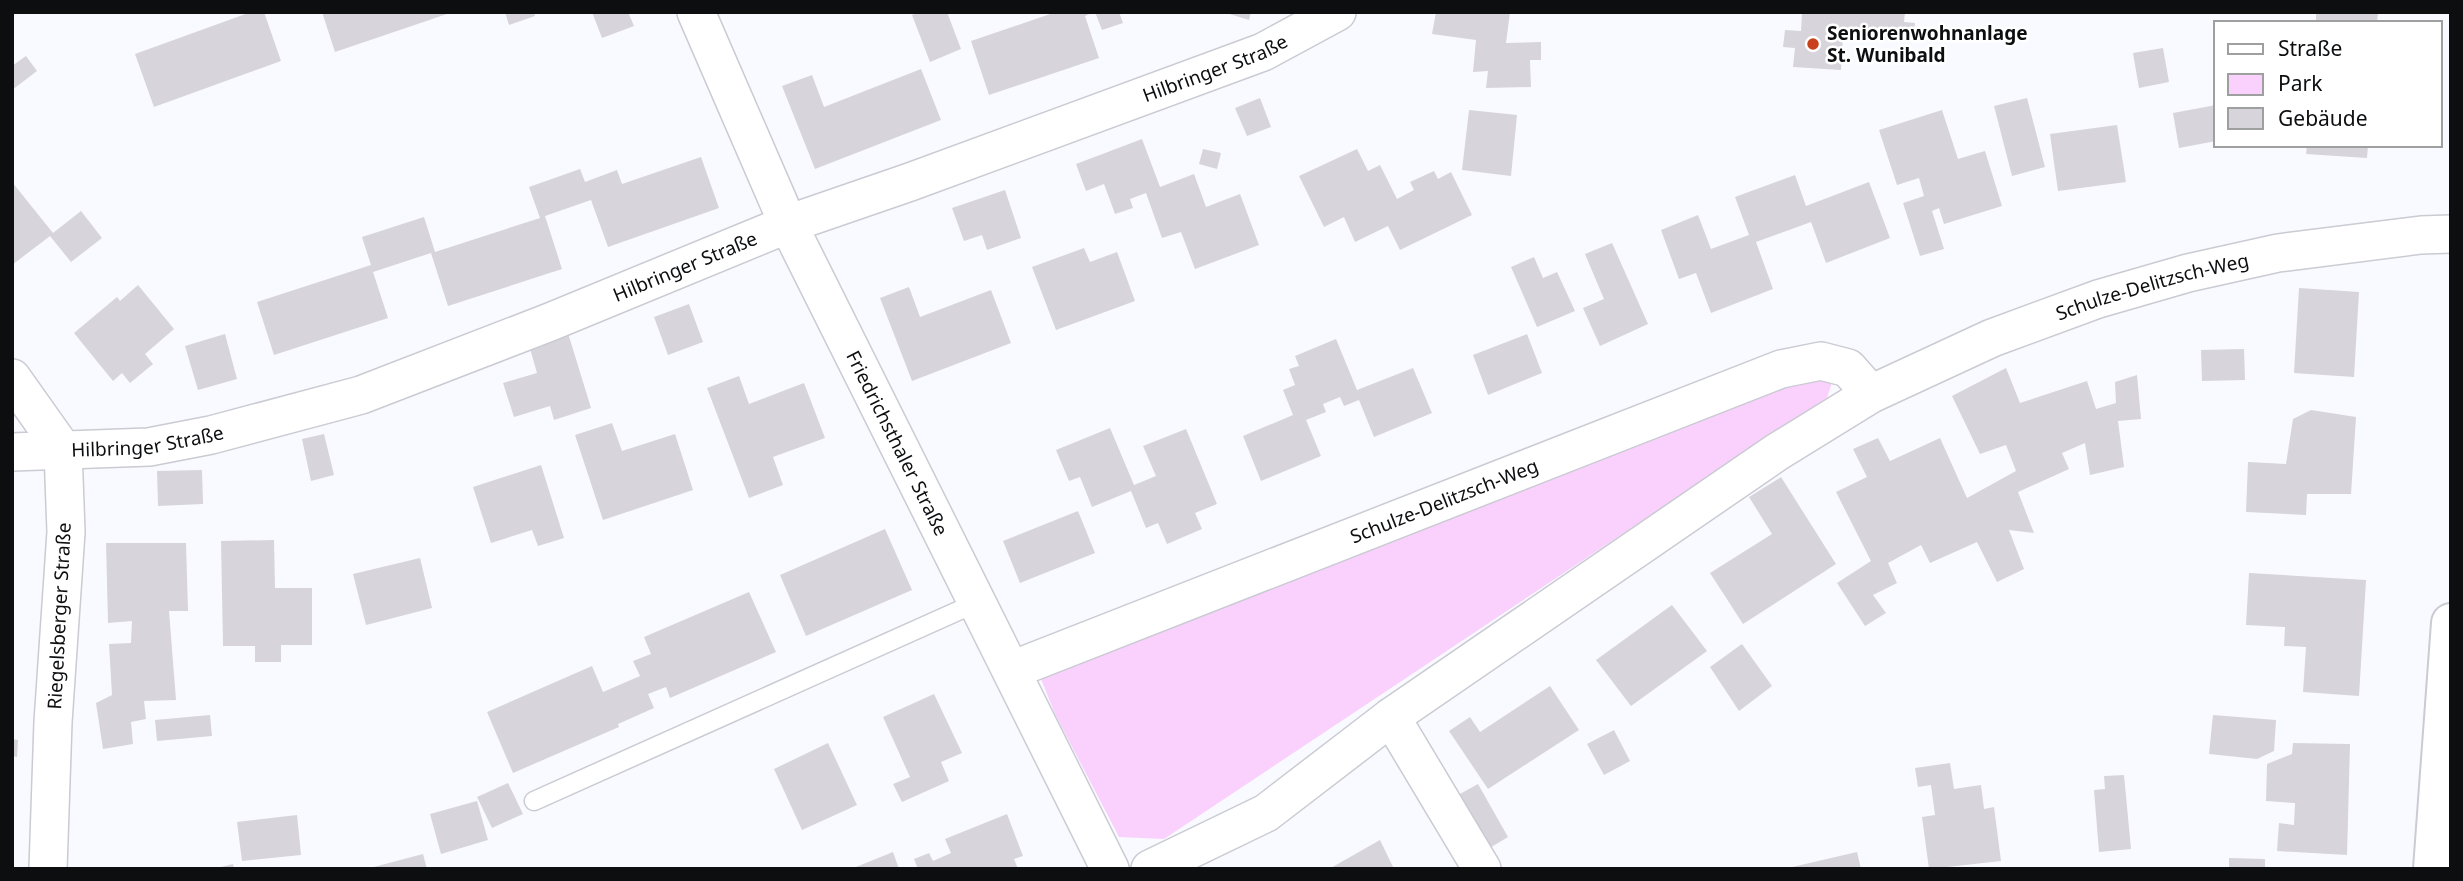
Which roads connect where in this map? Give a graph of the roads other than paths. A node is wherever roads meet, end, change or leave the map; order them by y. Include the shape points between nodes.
1 (696, 12) edge
2 (1338, 12) edge
3 (788, 224) junction
4 (2451, 234) edge
5 (12, 378) edge
6 (1871, 394) junction
7 (63, 450) junction
8 (12, 452) edge
9 (978, 602) junction
10 (2451, 623) edge
11 (1012, 670) junction
12 (1391, 718) junction
13 (534, 801) dead end
14 (48, 869) edge
15 (1110, 869) edge
16 (1150, 869) edge
17 (1482, 869) edge
18 (2433, 869) edge

1 - 3 street, Friedrichsthaler Straße
2 - 3 street, Hilbringer Straße via 1264,52
3 - 7 street, Hilbringer Straße via 361,395 149,447
3 - 9 street, Friedrichsthaler Straße
4 - 6 street, Schulze-Delitzsch-Weg via 2277,253 2188,273 2098,299 1992,338
5 - 7 street
6 - 11 street, Schulze-Delitzsch-Weg via 1848,368 1821,361 1781,369
6 - 12 street, Schulze-Delitzsch-Weg via 1777,452
7 - 8 street, Hilbringer Straße
7 - 14 street, Riegelsberger Straße via 66,532
9 - 11 street, Friedrichsthaler Straße
9 - 13 lane
10 - 18 main road
11 - 15 street, Friedrichsthaler Straße
12 - 16 street, Schulze-Delitzsch-Weg via 1266,813
12 - 17 street

